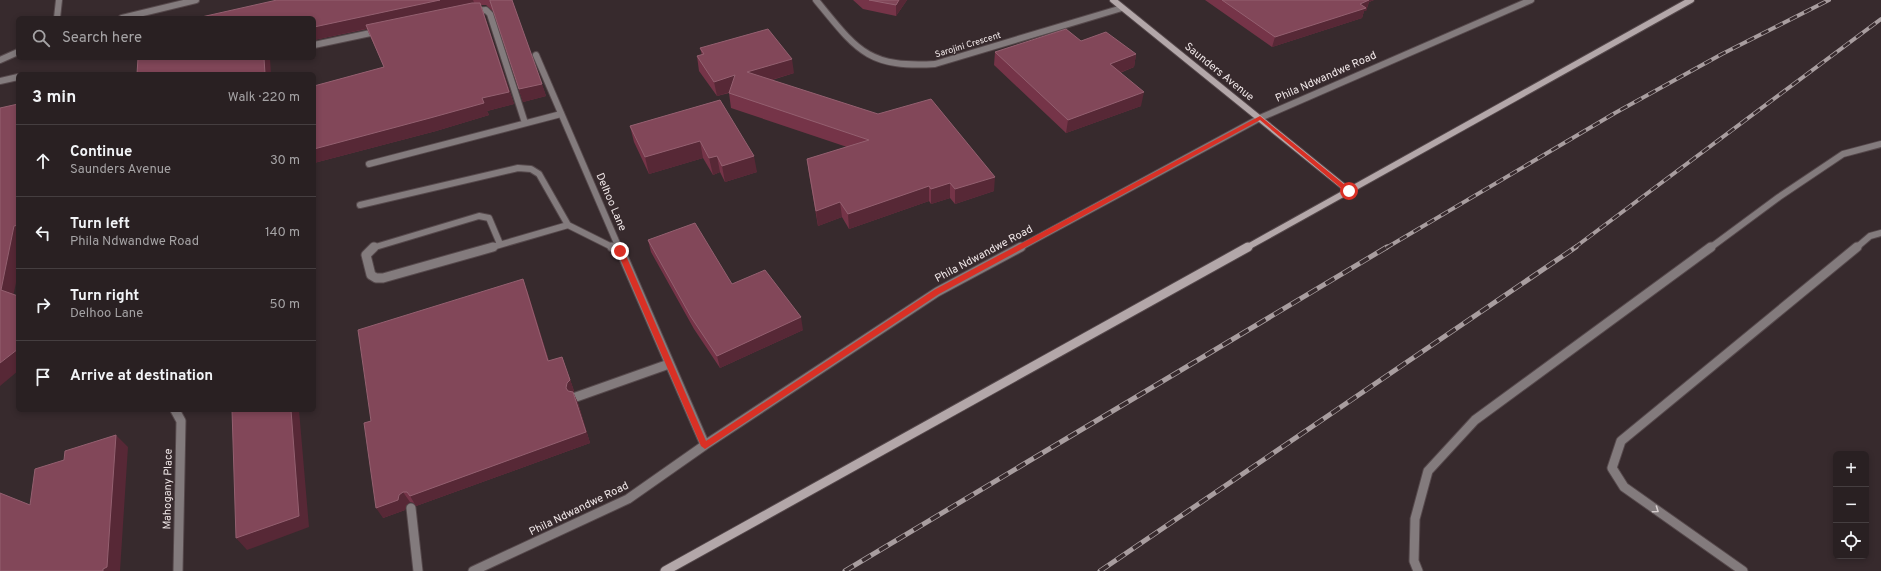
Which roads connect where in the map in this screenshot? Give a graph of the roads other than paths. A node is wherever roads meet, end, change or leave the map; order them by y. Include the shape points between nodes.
1 (59, 0) edge
2 (196, 0) edge
3 (816, 0) edge
4 (1113, 0) edge
5 (1531, 0) edge
6 (1691, 0) edge
7 (1122, 8) junction
8 (469, 12) edge
9 (57, 16) edge
10 (130, 16) edge
11 (384, 30) edge
12 (316, 46) edge
13 (16, 53) edge
14 (536, 55) dead end
15 (0, 60) edge
16 (16, 77) edge
17 (0, 81) edge
18 (562, 114) junction
19 (1260, 118) junction
20 (525, 123) junction
21 (1881, 144) edge
22 (369, 164) dead end
23 (1349, 191) junction
24 (360, 205) dead end
25 (568, 225) junction
26 (1881, 233) edge
27 (500, 244) junction
28 (620, 251) junction
29 (669, 364) junction
30 (576, 397) edge
31 (176, 412) edge
32 (705, 446) junction
33 (411, 508) edge
34 (178, 571) edge
35 (418, 571) edge
36 (473, 571) edge
37 (665, 571) edge
38 (1418, 571) edge
39 (1743, 571) edge

1 - 9 street
2 - 10 street
3 - 7 street, Sarojini Crescent via 846,36 874,59 906,66 935,64
4 - 7 street, Saunders Avenue
5 - 19 street, Phila Ndwandwe Road
6 - 23 street
7 - 19 street, Saunders Avenue
8 - 20 street via 486,10 490,14
11 - 12 street
13 - 15 street
14 - 18 street, Delhoo Lane
16 - 17 street
18 - 20 street
18 - 28 street, Delhoo Lane
19 - 23 street, Saunders Avenue
19 - 32 street, Phila Ndwandwe Road via 937,292
20 - 22 street
21 - 38 street via 1843,154 1779,197 1475,420 1428,471 1415,519 1414,561
23 - 37 street
24 - 25 street via 518,168 531,169 539,174
25 - 27 street
25 - 28 street
26 -> 39 street via 1870,236 1621,441 1614,455 1612,468 1624,487
27 - 27 street via 489,218 479,216 377,245 366,255 371,275 382,278
28 - 29 street, Delhoo Lane
29 - 30 street
29 - 32 street, Delhoo Lane
31 - 34 street, Mahogany Place via 181,421
32 - 36 street, Phila Ndwandwe Road via 628,499
33 - 35 street

